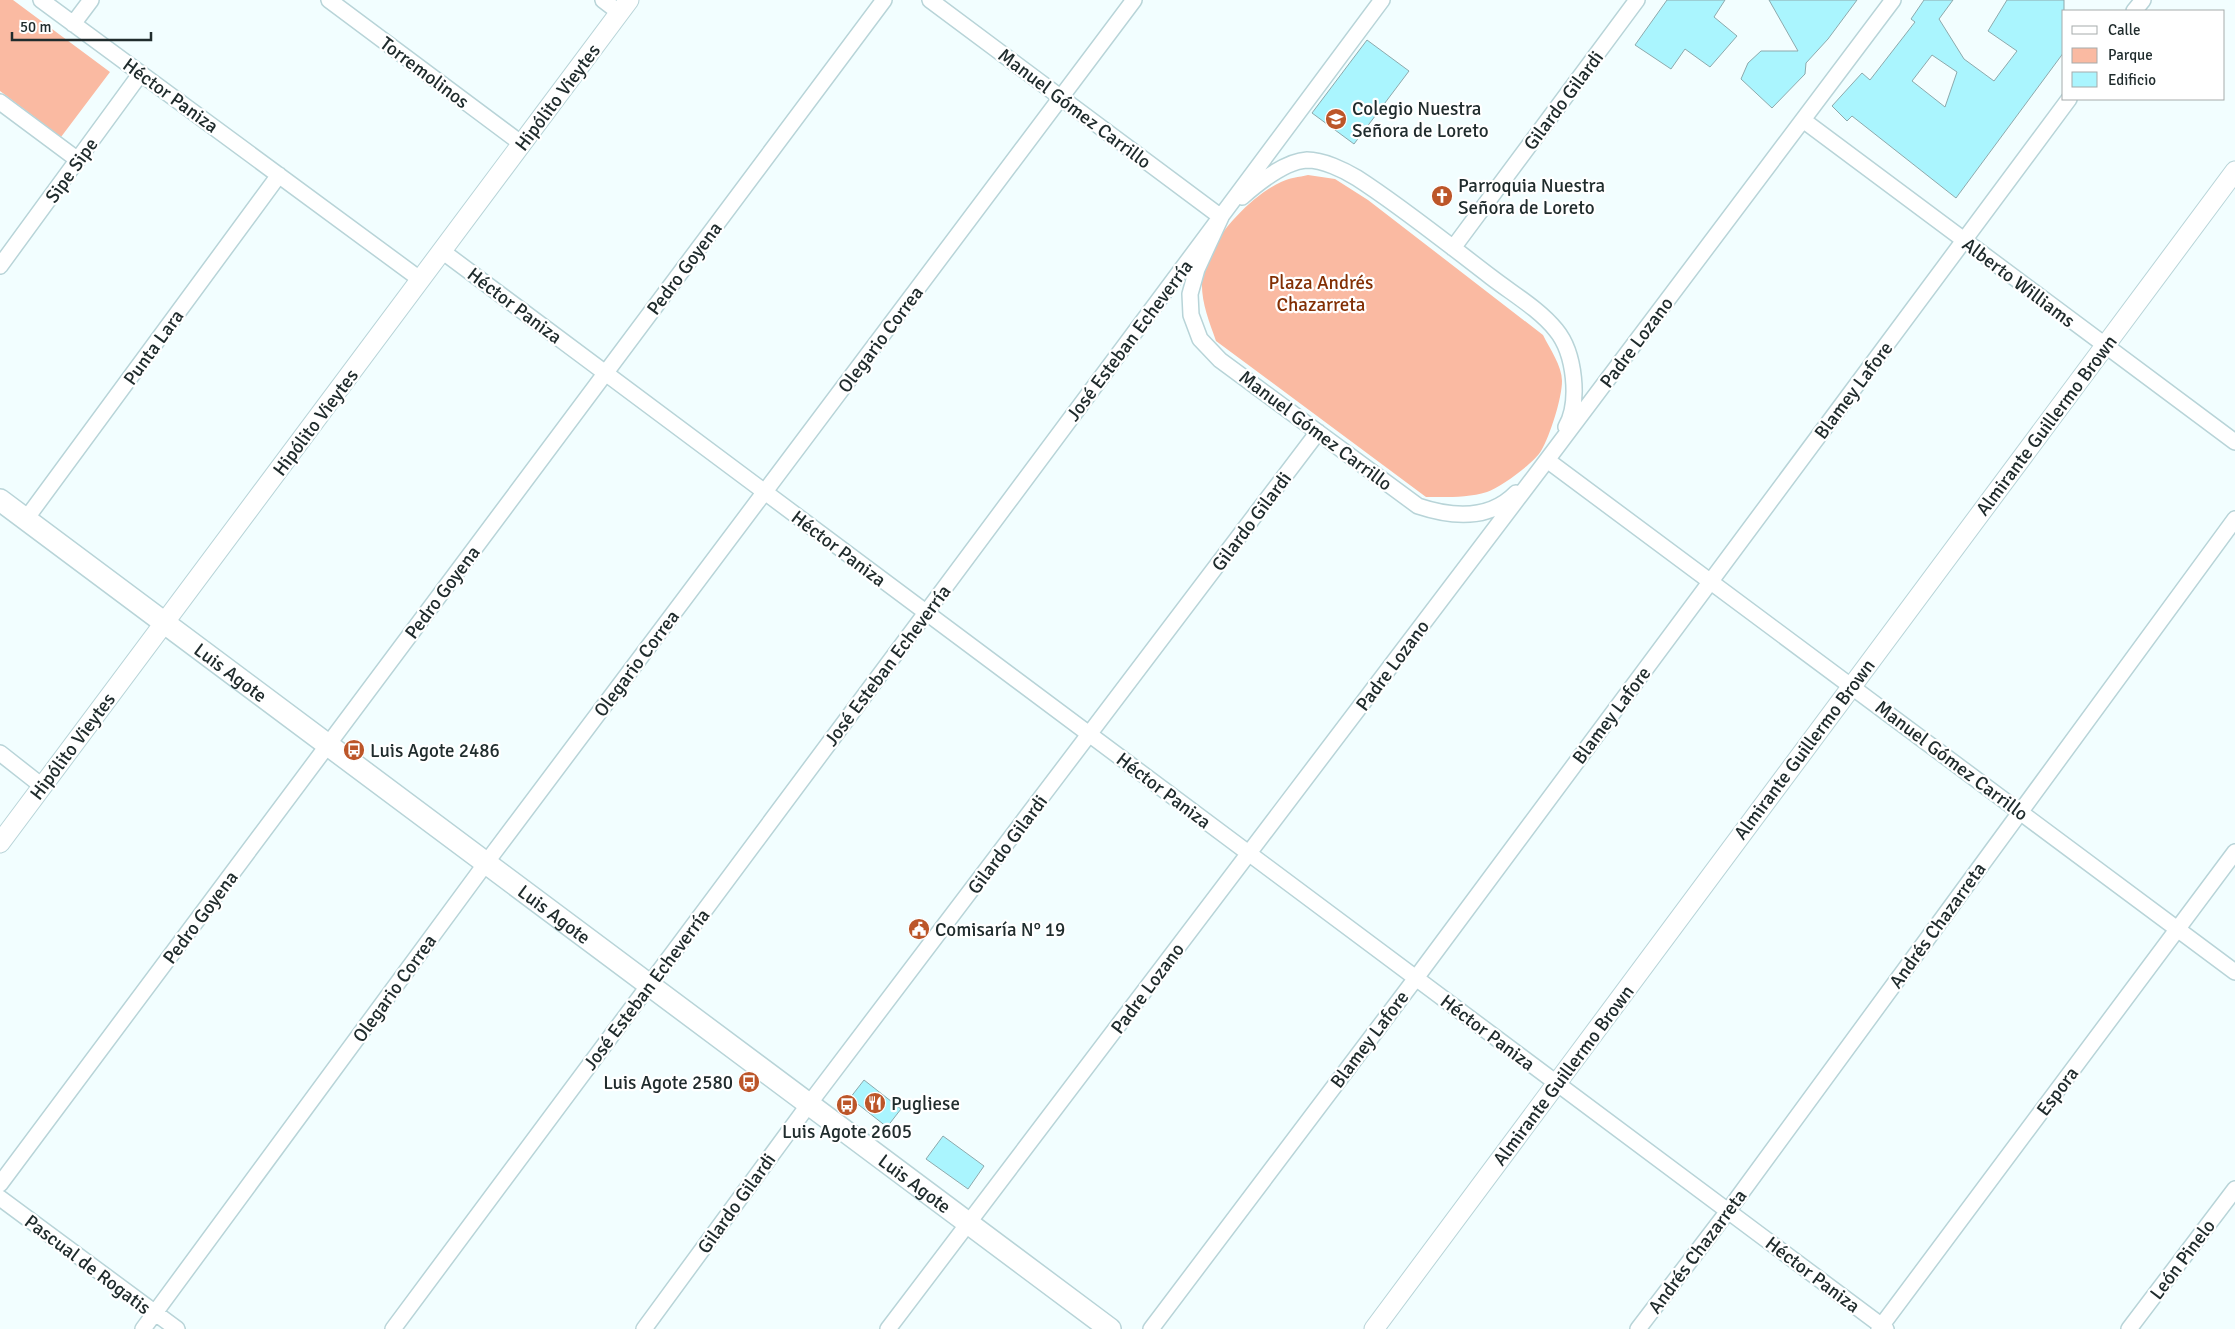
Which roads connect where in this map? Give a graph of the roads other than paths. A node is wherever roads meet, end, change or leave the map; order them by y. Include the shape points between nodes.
1 (41, 0) edge
2 (91, 0) edge
3 (329, 0) edge
4 (604, 0) edge
5 (884, 0) edge
6 (930, 0) edge
7 (1134, 0) edge
8 (1382, 0) edge
9 (1637, 0) edge
10 (1893, 0) edge
11 (2143, 0) edge
12 (625, 6) edge
13 (2135, 10) edge
14 (73, 24) junction
15 (141, 73) junction
16 (1061, 98) junction
17 (2068, 100) edge
18 (0, 102) edge
19 (1803, 120) junction
20 (522, 144) junction
21 (78, 160) junction
22 (2235, 171) edge
23 (279, 175) junction
24 (1221, 216) junction
25 (1964, 241) junction
26 (1453, 248) junction
27 (442, 251) junction
28 (0, 266) edge
29 (421, 280) junction
30 (2105, 346) junction
31 (606, 373) junction
32 (1318, 432) junction
33 (2235, 442) edge
34 (1547, 460) junction
35 (765, 493) junction
36 (0, 500) edge
37 (26, 519) junction
38 (2235, 519) edge
39 (1711, 581) junction
40 (926, 612) junction
41 (164, 623) junction
42 (1851, 685) junction
43 (1090, 735) junction
44 (328, 745) junction
45 (0, 753) edge
46 (42, 786) junction
47 (2020, 811) junction
48 (0, 842) edge
49 (2235, 852) edge
50 (1249, 853) junction
51 (486, 863) junction
52 (2177, 929) junction
53 (2235, 972) edge
54 (1416, 978) junction
55 (649, 984) junction
56 (1556, 1084) junction
57 (810, 1104) junction
58 (0, 1184) edge
59 (2235, 1189) edge
60 (0, 1198) edge
61 (1728, 1211) junction
62 (969, 1223) junction
63 (155, 1313) junction
64 (1882, 1328) edge
65 (143, 1329) edge
66 (177, 1329) edge
67 (393, 1329) edge
68 (644, 1329) edge
69 (888, 1329) edge
70 (1110, 1329) edge
71 (1151, 1329) edge
72 (1374, 1329) edge
73 (1638, 1329) edge
74 (2129, 1329) edge

1 - 14 street, Héctor Paniza
2 - 14 street
3 - 20 street, Torremolinos
4 - 12 street
5 - 31 street, Pedro Goyena
6 - 16 street, Manuel Gómez Carrillo
7 - 16 street, Olegario Correa
8 - 24 street, José Esteban Echeverría
9 - 26 street, Gilardo Gilardi
10 - 19 street, Padre Lozano
11 - 13 street
12 - 20 street, Hipólito Vieytes
14 - 15 street, Héctor Paniza
15 - 21 street, Sipe Sipe
15 - 23 street, Héctor Paniza
16 - 24 street, Manuel Gómez Carrillo
16 - 35 street, Olegario Correa
17 - 25 street, Blamey Lafore
18 - 21 street
19 - 25 street, Alberto Williams
19 - 34 street, Padre Lozano
20 - 27 street, Hipólito Vieytes
21 - 28 street, Sipe Sipe
22 - 30 street, Almirante Guillermo Brown
23 - 29 street, Héctor Paniza
23 - 37 street, Punta Lara
24 - 26 street, Manuel Gómez Carrillo via 1254,186 1281,169 1307,160 1329,165 1356,178
24 - 32 street, Manuel Gómez Carrillo via 1197,269 1190,294 1191,315 1200,339 1220,360
24 - 40 street, José Esteban Echeverría
25 - 30 street, Alberto Williams
25 - 39 street, Blamey Lafore
26 - 34 street, Manuel Gómez Carrillo via 1542,316 1557,331 1568,354 1574,396 1571,418
27 - 29 street, Hipólito Vieytes
27 - 31 street, Héctor Paniza
29 - 41 street, Hipólito Vieytes
30 - 33 street, Alberto Williams
30 - 42 street, Almirante Guillermo Brown
31 - 35 street, Héctor Paniza
31 - 44 street, Pedro Goyena
32 - 34 street, Manuel Gómez Carrillo via 1418,506 1442,514 1487,512 1511,498
32 - 43 street, Gilardo Gilardi
34 - 39 street, Manuel Gómez Carrillo
34 - 50 street, Padre Lozano
35 - 40 street, Héctor Paniza
35 - 51 street, Olegario Correa
36 - 37 main road, Luis Agote
37 - 41 main road, Luis Agote
38 - 47 street, Andrés Chazarreta
39 - 42 street, Manuel Gómez Carrillo
39 - 54 street, Blamey Lafore
40 - 43 street, Héctor Paniza
40 - 55 street, José Esteban Echeverría
41 - 44 main road, Luis Agote
41 - 46 street, Hipólito Vieytes
42 - 47 street, Manuel Gómez Carrillo
42 - 56 street, Almirante Guillermo Brown
43 - 50 street, Héctor Paniza
43 - 57 street, Gilardo Gilardi
44 - 51 main road, Luis Agote
44 - 58 street, Pedro Goyena
45 - 46 street
46 - 48 street, Hipólito Vieytes
47 - 52 street, Manuel Gómez Carrillo
47 - 61 street, Andrés Chazarreta
49 - 52 street, Espora
50 - 54 street, Héctor Paniza
50 - 62 street, Padre Lozano
51 - 55 main road, Luis Agote
51 - 63 street, Olegario Correa
52 - 53 street, Manuel Gómez Carrillo
52 - 64 street, Espora
54 - 56 street, Héctor Paniza
54 - 71 street, Blamey Lafore
55 - 57 main road, Luis Agote
55 - 67 street, José Esteban Echeverría
56 - 61 street, Héctor Paniza
56 - 72 street, Almirante Guillermo Brown
57 - 62 main road, Luis Agote
57 - 68 street, Gilardo Gilardi
59 - 74 street, León Pinelo
60 - 63 street, Pascual de Rogatis
61 - 64 street, Héctor Paniza
61 - 73 street, Andrés Chazarreta
62 - 69 street, Padre Lozano
62 - 70 main road, Luis Agote
63 - 65 street, Olegario Correa
63 - 66 street, Pascual de Rogatis

